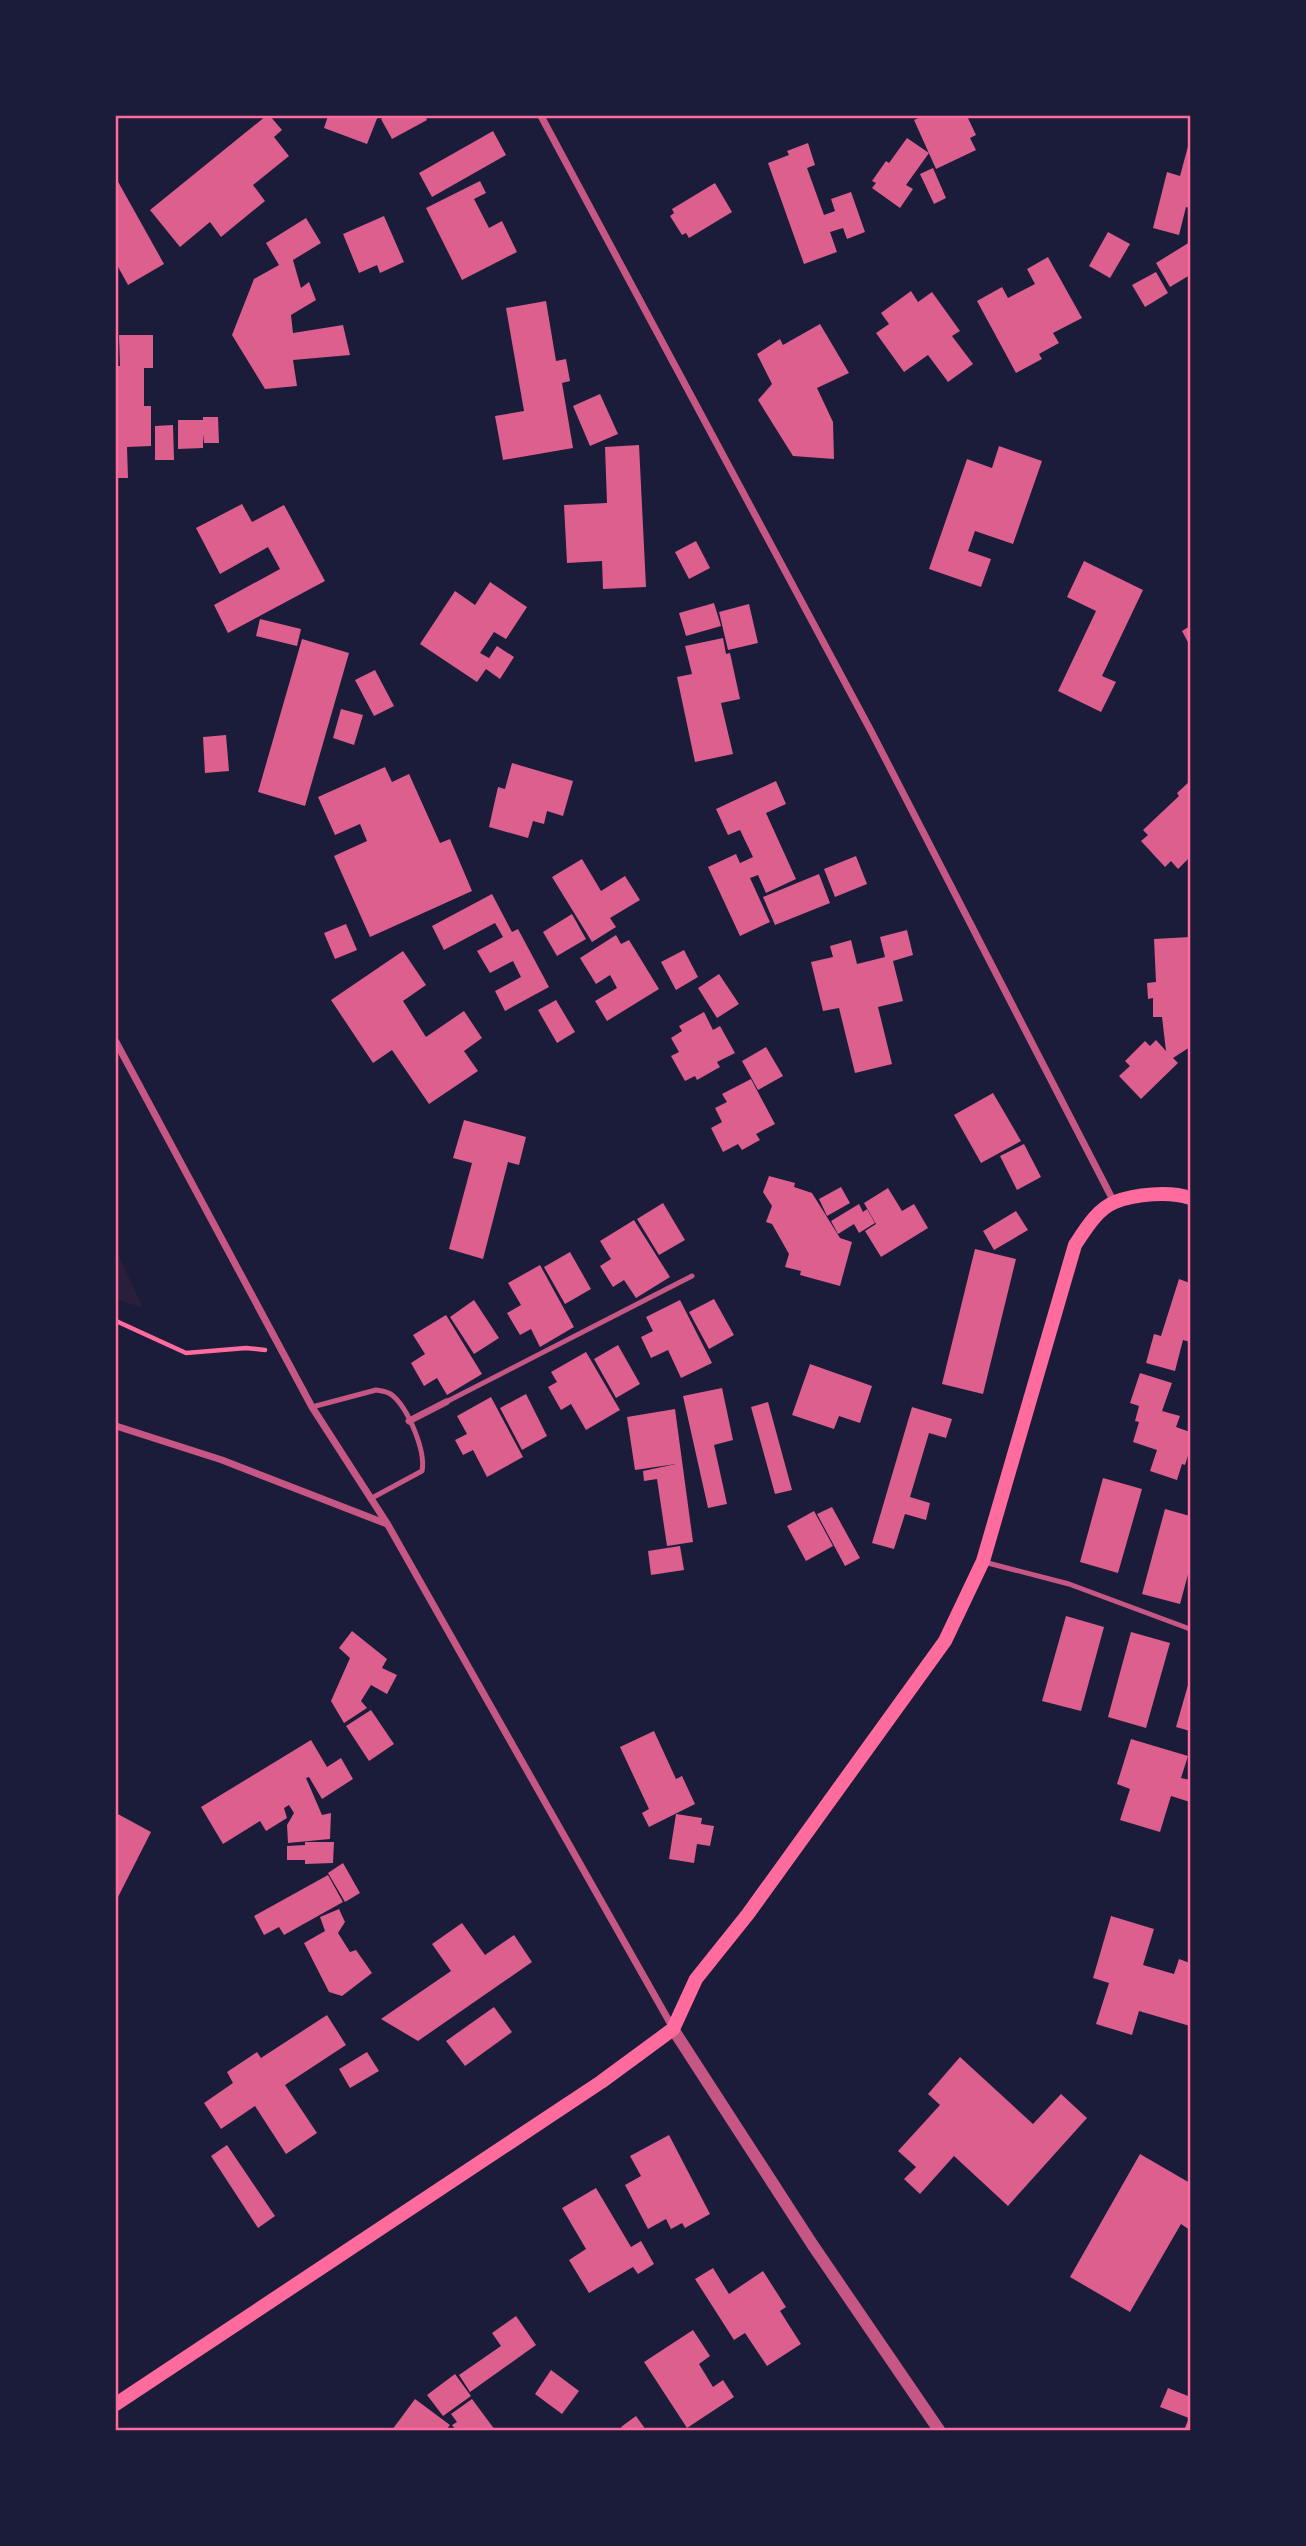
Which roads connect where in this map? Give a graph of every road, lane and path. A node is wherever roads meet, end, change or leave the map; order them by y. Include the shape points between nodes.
1 (541, 116) edge
2 (116, 1042) edge
3 (1191, 1198) edge
4 (1114, 1202) junction
5 (692, 1276) dead end
6 (116, 1321) edge
7 (283, 1352) junction
8 (446, 1402) joint
9 (312, 1407) junction
10 (409, 1421) junction
11 (116, 1426) edge
12 (370, 1499) junction
13 (388, 1525) junction
14 (982, 1562) junction
15 (1191, 1629) edge
16 (673, 2029) junction
17 (116, 2404) edge
18 (939, 2431) edge

1 - 4 street via 871,731
2 - 7 street
3 - 4 main road via 1163,1194
4 - 14 main road via 1091,1221 1075,1245
5 - 8 lane
6 - 7 path via 186,1353 246,1348
7 - 9 street
8 - 10 street
9 - 10 lane via 384,1391 393,1396
9 - 12 street
10 - 12 lane via 423,1454 422,1471
11 - 13 street via 222,1460
12 - 13 street
13 - 16 street
14 - 15 lane via 1069,1584
14 - 16 main road via 945,1641 696,1979
16 - 17 main road via 601,2082
16 - 18 street

